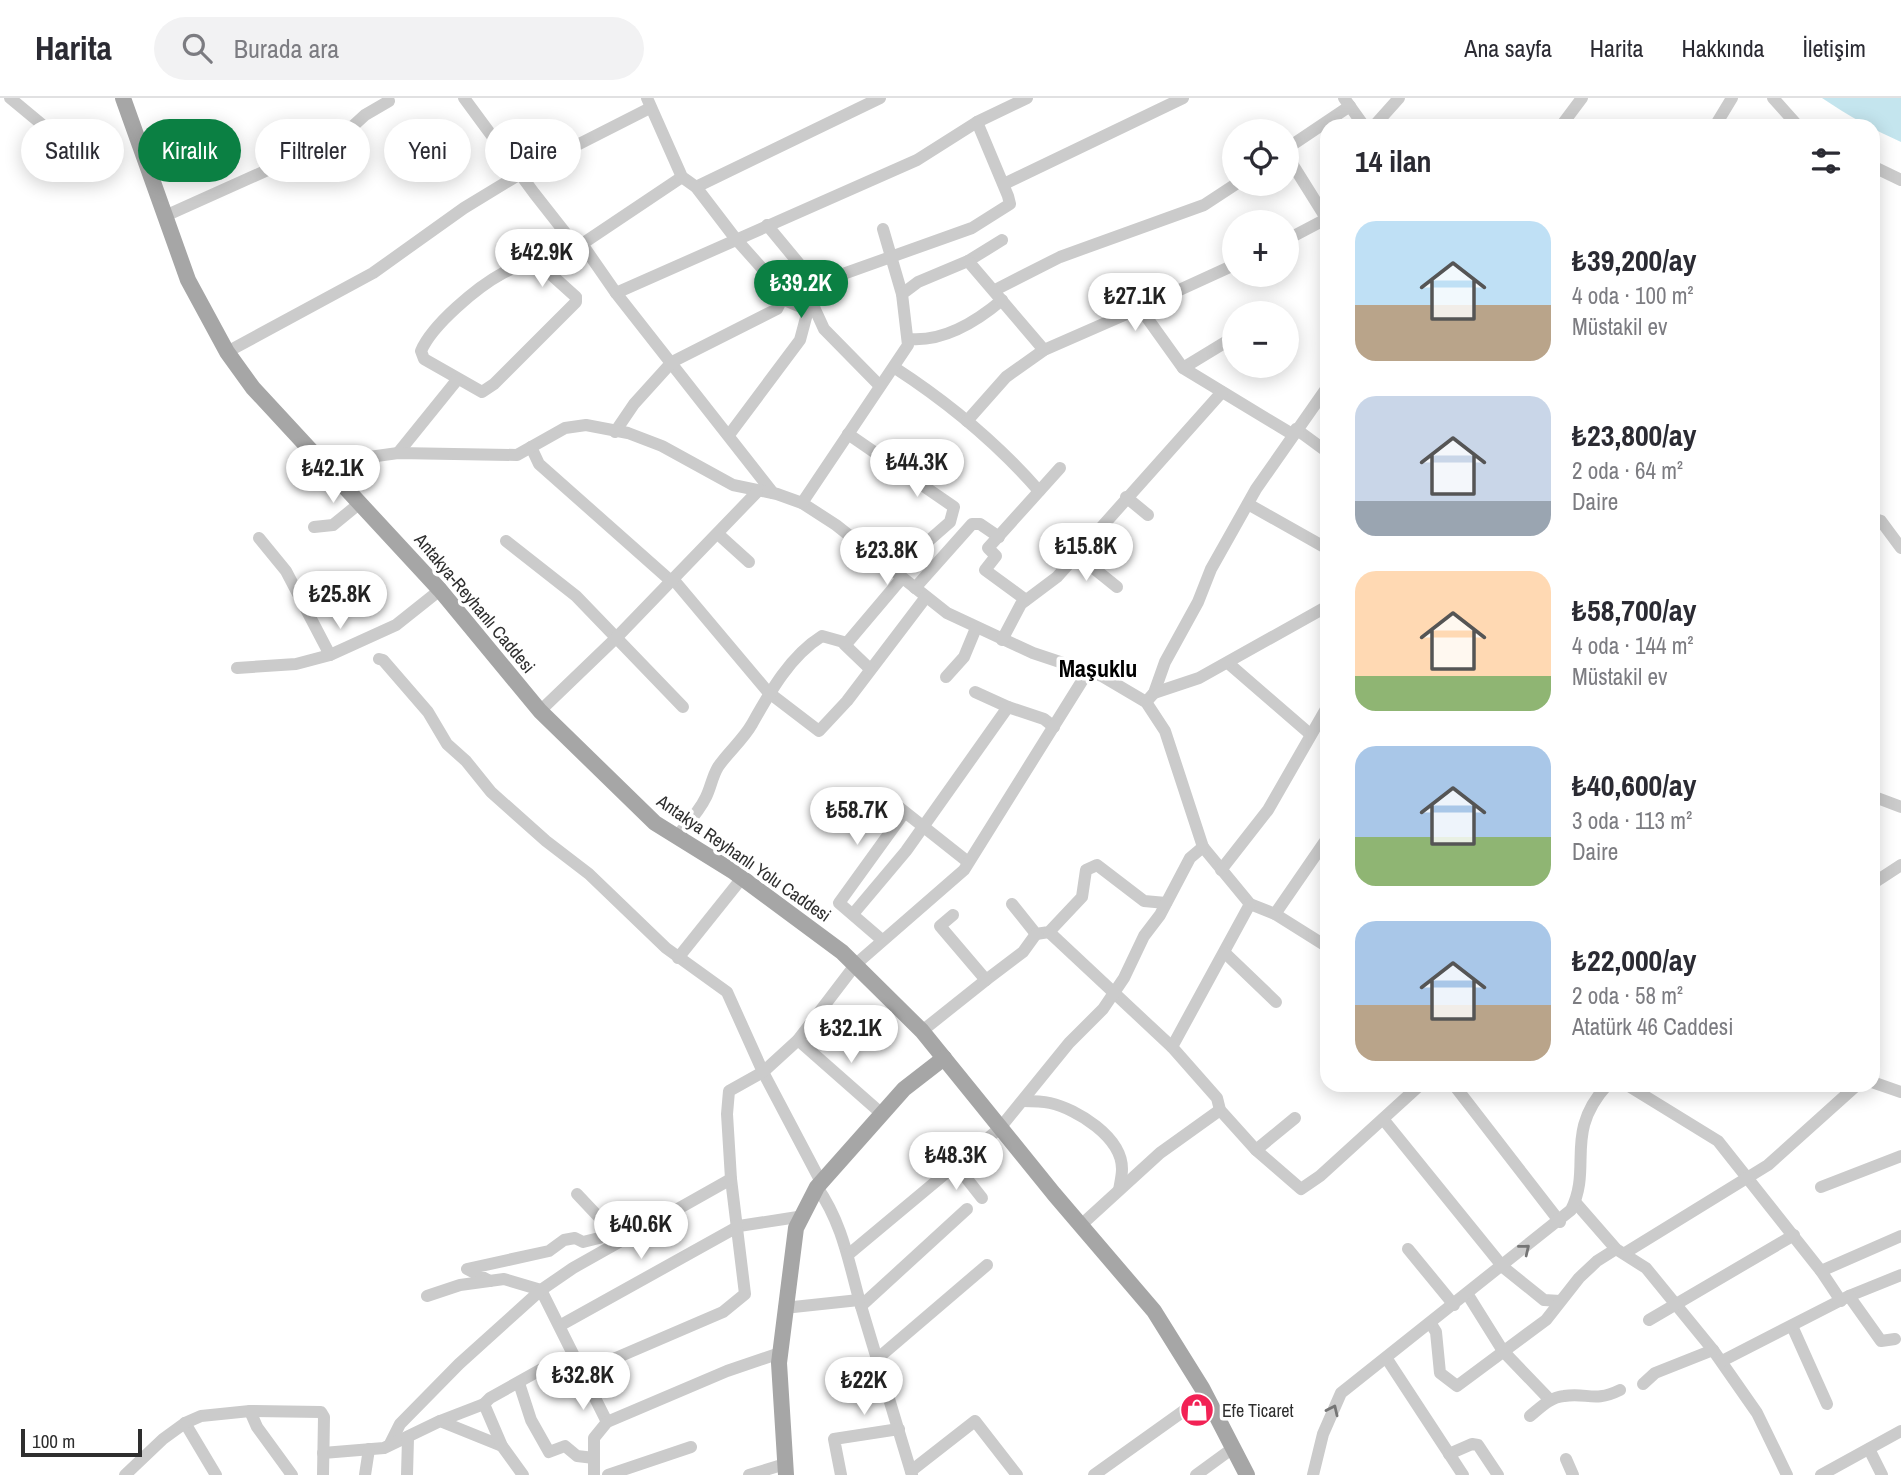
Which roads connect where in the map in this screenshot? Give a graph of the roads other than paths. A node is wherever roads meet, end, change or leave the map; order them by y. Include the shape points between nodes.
1 (10, 98) edge
2 (122, 98) edge
3 (464, 98) edge
4 (880, 98) edge
5 (1027, 98) edge
6 (1183, 98) edge
7 (1399, 98) edge
8 (1582, 98) edge
9 (1731, 98) edge
10 (1773, 98) edge
11 (388, 100) dead end
12 (1347, 102) edge
13 (649, 103) edge
14 (35, 119) edge
15 (1326, 119) edge
16 (1359, 119) edge
17 (1380, 119) edge
18 (1566, 119) edge
19 (1719, 119) edge
20 (1792, 119) edge
21 (977, 122) junction
22 (1320, 124) edge
23 (485, 126) edge
24 (581, 140) edge
25 (1299, 141) edge
26 (1880, 170) edge
27 (1299, 173) edge
28 (682, 177) junction
29 (1901, 180) edge
30 (507, 182) edge
31 (526, 182) edge
32 (1004, 184) junction
33 (696, 187) junction
34 (1222, 193) edge
35 (1320, 208) edge
36 (165, 216) junction
37 (1320, 221) edge
38 (767, 225) junction
39 (883, 229) dead end
40 (1299, 233) edge
41 (567, 235) junction
42 (734, 238) junction
43 (1002, 240) dead end
44 (582, 244) junction
45 (892, 259) junction
46 (536, 261) junction
47 (968, 261) junction
48 (1222, 270) edge
49 (815, 284) junction
50 (616, 293) junction
51 (902, 294) junction
52 (999, 295) junction
53 (782, 299) junction
54 (810, 308) junction
55 (1140, 308) junction
56 (909, 339) junction
57 (1222, 344) edge
58 (1044, 350) junction
59 (227, 352) junction
60 (672, 362) junction
61 (895, 368) junction
62 (1183, 368) junction
63 (457, 380) junction
64 (880, 386) junction
65 (1223, 392) junction
66 (1320, 397) edge
67 (967, 421) junction
68 (615, 432) junction
69 (1294, 432) junction
70 (848, 434) junction
71 (729, 435) junction
72 (531, 447) junction
73 (1320, 448) edge
74 (397, 453) junction
75 (327, 468) junction
76 (1060, 468) dead end
77 (757, 492) junction
78 (1039, 492) junction
79 (777, 494) junction
80 (1126, 497) junction
81 (360, 502) junction
82 (803, 503) junction
83 (1248, 503) junction
84 (1148, 515) dead end
85 (1880, 521) edge
86 (314, 527) dead end
87 (718, 534) junction
88 (999, 537) junction
89 (259, 538) dead end
90 (506, 541) dead end
91 (1320, 545) edge
92 (1901, 548) edge
93 (1076, 554) junction
94 (749, 562) dead end
95 (898, 575) junction
96 (672, 580) junction
97 (1117, 587) dead end
98 (915, 589) junction
99 (440, 590) junction
100 (926, 597) junction
101 (1026, 600) junction
102 (1320, 610) edge
103 (976, 628) junction
104 (617, 637) junction
105 (1002, 640) junction
106 (844, 644) junction
107 (330, 655) junction
108 (379, 659) dead end
109 (1227, 663) junction
110 (237, 668) dead end
111 (869, 668) junction
112 (1087, 673) junction
113 (946, 677) dead end
114 (768, 692) junction
115 (975, 692) dead end
116 (1150, 697) junction
117 (683, 707) dead end
118 (1008, 707) junction
119 (540, 710) junction
120 (1320, 719) edge
121 (1054, 727) junction
122 (1311, 734) junction
123 (1880, 798) edge
124 (1888, 800) junction
125 (891, 801) dead end
126 (1880, 803) edge
127 (1901, 807) edge
128 (904, 813) junction
129 (924, 826) junction
130 (677, 836) junction
131 (1203, 847) junction
132 (1320, 849) edge
133 (968, 862) junction
134 (1901, 865) edge
135 (1221, 870) junction
136 (742, 878) junction
137 (1880, 879) edge
138 (1166, 903) junction
139 (1012, 904) dead end
140 (1250, 904) junction
141 (853, 914) junction
142 (1275, 914) junction
143 (953, 915) dead end
144 (1042, 933) junction
145 (883, 940) junction
146 (1320, 942) edge
147 (1225, 953) junction
148 (678, 958) junction
149 (856, 964) junction
150 (986, 980) junction
151 (1113, 994) junction
152 (1276, 1002) dead end
153 (922, 1031) junction
154 (798, 1040) junction
155 (1172, 1047) junction
156 (944, 1058) junction
157 (763, 1072) junction
158 (1880, 1085) edge
159 (1412, 1092) edge
160 (1459, 1092) edge
161 (1602, 1092) edge
162 (1639, 1092) edge
163 (1849, 1092) edge
164 (1901, 1092) edge
165 (1023, 1101) junction
166 (1220, 1110) junction
167 (882, 1114) junction
168 (1295, 1118) dead end
169 (1383, 1119) junction
170 (1000, 1128) junction
171 (1256, 1150) junction
172 (1901, 1156) edge
173 (956, 1165) junction
174 (1750, 1177) junction
175 (731, 1179) junction
176 (819, 1185) junction
177 (1821, 1187) dead end
178 (1119, 1191) junction
179 (577, 1194) dead end
180 (982, 1198) dead end
181 (1575, 1202) junction
182 (967, 1209) dead end
183 (803, 1216) junction
184 (1560, 1222) junction
185 (739, 1226) junction
186 (1080, 1226) junction
187 (610, 1229) junction
188 (1794, 1235) junction
189 (1901, 1236) edge
190 (627, 1238) junction
191 (1408, 1249) dead end
192 (1620, 1251) junction
193 (849, 1254) junction
194 (987, 1265) dead end
195 (1503, 1267) junction
196 (1821, 1271) junction
197 (1901, 1275) edge
198 (491, 1281) junction
199 (541, 1290) junction
200 (1468, 1295) junction
201 (428, 1296) dead end
202 (1845, 1298) junction
203 (1560, 1301) junction
204 (860, 1303) junction
205 (1674, 1304) junction
206 (1454, 1305) junction
207 (784, 1308) junction
208 (1649, 1320) dead end
209 (1431, 1324) junction
210 (561, 1325) junction
211 (1792, 1326) junction
212 (1899, 1340) edge
213 (1713, 1350) junction
214 (1503, 1351) junction
215 (780, 1353) junction
216 (877, 1359) junction
217 (1387, 1359) junction
218 (1722, 1361) junction
219 (581, 1373) junction
220 (519, 1383) junction
221 (1643, 1384) dead end
222 (1620, 1390) dead end
223 (579, 1392) junction
224 (1206, 1395) junction
225 (1550, 1400) junction
226 (484, 1404) junction
227 (1827, 1404) dead end
228 (250, 1411) junction
229 (1530, 1416) dead end
230 (440, 1421) junction
231 (607, 1422) junction
232 (185, 1423) junction
233 (899, 1429) junction
234 (1901, 1431) edge
235 (408, 1438) junction
236 (390, 1444) junction
237 (502, 1446) junction
238 (691, 1447) dead end
239 (369, 1448) junction
240 (1233, 1448) junction
241 (1869, 1449) junction
242 (323, 1453) junction
243 (1449, 1454) junction
244 (594, 1458) junction
245 (1566, 1459) dead end
246 (786, 1470) edge
247 (911, 1473) edge
248 (1826, 1474) edge
249 (125, 1475) edge
250 (216, 1475) edge
251 (292, 1475) edge
252 (323, 1475) edge
253 (365, 1475) edge
254 (408, 1475) edge
255 (523, 1475) edge
256 (594, 1475) edge
257 (608, 1475) edge
258 (749, 1475) edge
259 (841, 1475) edge
260 (1017, 1475) edge
261 (1094, 1475) edge
262 (1196, 1475) edge
263 (1247, 1475) edge
264 (1313, 1475) edge
265 (1463, 1475) edge
266 (1498, 1475) edge
267 (1573, 1475) edge
268 (1787, 1475) edge
269 (1882, 1475) edge

1 - 14 street
2 - 36 main road, Antakya-Reyhanlı Caddesi
3 - 23 street
4 - 33 street
5 - 21 street
6 - 32 street
7 - 17 street
8 - 18 street
9 - 19 street
10 - 20 street
11 - 36 street via 341,137
12 - 15 street
12 - 16 street
13 - 24 street
13 - 28 street
21 - 32 street
21 - 38 street via 917,160
22 - 25 street
26 - 29 street
27 - 35 street
28 - 33 street
28 - 44 street
30 - 59 street via 373,273
31 - 41 street
32 - 45 street via 1010,204 1005,210
33 - 42 street
34 - 52 street via 1204,205 1060,257
36 - 59 main road, Antakya-Reyhanlı Caddesi via 188,280
37 - 40 street
38 - 42 street
38 - 49 street
39 - 45 street
41 - 44 street
41 - 46 street
42 - 50 street
42 - 53 street via 768,275
43 - 47 street
44 - 50 street
45 - 49 street
45 - 51 street
46 - 63 street via 501,274 481,288 426,339 421,351 424,359
46 - 63 street via 576,302 482,392
47 - 51 street via 918,282
47 - 52 street
48 - 55 street
49 - 54 street via 821,297
50 - 60 street
51 - 56 street
52 - 56 street via 954,331 926,340
52 - 58 street
53 - 54 street
53 - 60 street via 777,309
54 - 64 street via 824,330
54 - 71 street via 800,340
55 - 58 street
55 - 62 street
56 - 61 street
57 - 62 street
58 - 67 street via 1006,377
59 - 75 main road, Antakya-Reyhanlı Caddesi via 253,388
60 - 68 street
60 - 71 street
61 - 64 street
61 - 67 street
62 - 65 street
63 - 74 street
64 - 70 street
65 - 69 street
65 - 80 street
66 - 69 street
67 - 78 street via 1009,457
68 - 72 street via 574,425
68 - 77 street via 662,446 733,485
69 - 73 street
69 - 83 street
70 - 82 street
70 - 95 street via 954,507 950,522
71 - 79 street via 770,492
72 - 74 street via 501,456
72 - 96 street via 538,464
74 - 75 street
75 - 81 main road, Antakya-Reyhanlı Caddesi
76 - 78 street
77 - 79 street
77 - 87 street
78 - 88 street
79 - 82 street
80 - 84 street
80 - 93 street
81 - 86 street via 333,525
81 - 99 main road, Antakya-Reyhanlı Caddesi
82 - 95 street
83 - 91 street
83 - 116 street
85 - 92 street
87 - 94 street
87 - 96 street
88 - 98 street via 972,524
88 - 101 street via 988,548 996,556 985,570
89 - 107 street via 286,571
90 - 104 street
93 - 97 street
93 - 101 street via 1057,577
95 - 98 street
95 - 106 street
96 - 104 street
96 - 114 street
98 - 100 street
99 - 107 street via 396,625
99 - 119 main road, Antakya-Reyhanlı Caddesi
100 - 103 street
100 - 111 street
101 - 105 street
102 - 109 street
103 - 105 street
103 - 113 street via 964,657
104 - 117 street
104 - 119 street
105 - 112 street
106 - 111 street
106 - 114 street via 822,636
107 - 110 street via 296,664
108 - 148 street via 491,792 589,874
109 - 116 street
109 - 122 street
111 - 114 street via 819,731
112 - 116 street
112 - 121 street
114 - 130 street via 750,727 711,778 708,795
115 - 118 street
116 - 131 street
118 - 121 street
118 - 129 street
119 - 130 main road, Antakya Reyhanlı Yolu Caddesi via 655,823
120 - 122 street
121 - 133 street
122 - 135 street via 1268,810
123 - 124 street
124 - 126 street
124 - 127 street
125 - 128 street
128 - 129 street
128 - 141 street via 839,903
129 - 133 street
129 - 141 street
130 - 136 main road, Antakya Reyhanlı Yolu Caddesi
131 - 135 street
131 - 138 street via 1190,858
132 - 142 street
133 - 145 street via 931,902
134 - 137 street
135 - 140 street
136 - 148 street
136 - 149 main road, Antakya Reyhanlı Yolu Caddesi
138 - 144 street via 1144,901 1104,868 1091,866 1086,870 1082,897
138 - 151 street
139 - 144 street
140 - 142 street
140 - 147 street
141 - 145 street
142 - 146 street
143 - 150 street via 940,926
144 - 150 street
144 - 151 street
145 - 149 street
147 - 152 street
147 - 155 street
148 - 157 street via 727,992
149 - 153 main road, Antakya Reyhanlı Yolu Caddesi
149 - 154 street
150 - 153 street
151 - 155 street
151 - 165 street
153 - 156 main road, Antakya Reyhanlı Yolu Caddesi
154 - 157 street
154 - 167 street
155 - 166 street via 1217,1098
156 - 167 main road via 919,1075
156 - 170 main road, Antakya Reyhanlı Yolu Caddesi
157 - 175 street via 729,1091
157 - 176 street
158 - 164 street
159 - 169 street
160 - 184 street
161 - 181 street via 1584,1119
162 - 174 street via 1718,1141
163 - 174 street
165 - 170 street
165 - 178 street via 1050,1103 1076,1113 1102,1132 1123,1167
166 - 171 street
166 - 178 street via 1160,1153
167 - 176 main road
168 - 171 street
169 - 171 street via 1301,1189
169 - 195 street
170 - 173 street
170 - 186 main road, Antakya Reyhanlı Yolu Caddesi
172 - 177 street
173 - 180 street
173 - 193 street
174 - 188 street
174 - 192 street
175 - 185 street
175 - 190 street
176 - 183 main road
176 - 193 street
178 - 186 street
179 - 187 street
181 - 184 street
181 - 192 street
182 - 204 street
183 - 185 street
183 - 207 main road via 796,1228
195 -> 184 street
185 - 210 street
185 - 219 street via 745,1294 723,1311
186 - 224 main road, Antakya Reyhanlı Yolu Caddesi via 1154,1311
187 - 190 street
187 - 198 street via 599,1238 564,1240 549,1251 467,1269
188 - 196 street
188 - 205 street
189 - 196 street
190 - 199 street
191 - 206 street
192 - 203 street via 1597,1261
192 - 205 street via 1646,1268
193 - 204 street
194 - 216 street
195 - 200 street
195 - 203 street via 1544,1300
196 - 202 street
197 - 202 street
198 - 199 street via 504,1279
198 - 201 street
199 - 210 street
199 - 236 street via 400,1424
200 - 206 street
200 - 214 street
202 - 211 street
202 - 212 street via 1881,1341
203 - 214 street via 1546,1320
204 - 207 street
204 - 216 street
205 - 208 street
205 - 213 street
206 - 209 street
207 - 215 main road
209 - 214 street via 1440,1373 1454,1386
209 - 217 street
210 - 219 street
211 - 218 street
211 - 227 street
213 - 218 street
213 - 221 street via 1655,1373
214 - 225 street
215 - 231 street
215 - 246 main road
216 - 233 street
217 - 243 street
264 -> 217 street via 1323,1434 1341,1394
218 - 268 street via 1757,1413
219 - 223 street
220 - 223 street via 558,1360
220 - 226 street
220 - 244 street via 531,1420 549,1451 565,1446 577,1456
222 - 225 street via 1591,1399 1563,1396
223 - 231 street
224 - 240 main road, Antakya Reyhanlı Yolu Caddesi
224 - 261 street
225 - 229 street
226 - 230 street
226 - 237 street
228 - 232 street via 201,1416
228 - 242 street via 321,1412
228 - 251 street
230 - 235 street
230 - 237 street
231 - 244 street via 594,1438
232 - 249 street
232 - 250 street
233 - 247 street
233 - 259 street via 834,1438
234 - 241 street
235 - 236 street
235 - 254 street
236 - 239 street
237 - 255 street
238 - 257 street
239 - 242 street
239 - 253 street
240 - 262 street
240 - 263 main road, Antakya Reyhanlı Yolu Caddesi
241 - 248 street
241 - 269 street
242 - 252 street
243 - 265 street
243 - 266 street via 1478,1444
244 - 256 street
245 - 267 street
246 - 258 street
247 - 260 street via 975,1421

